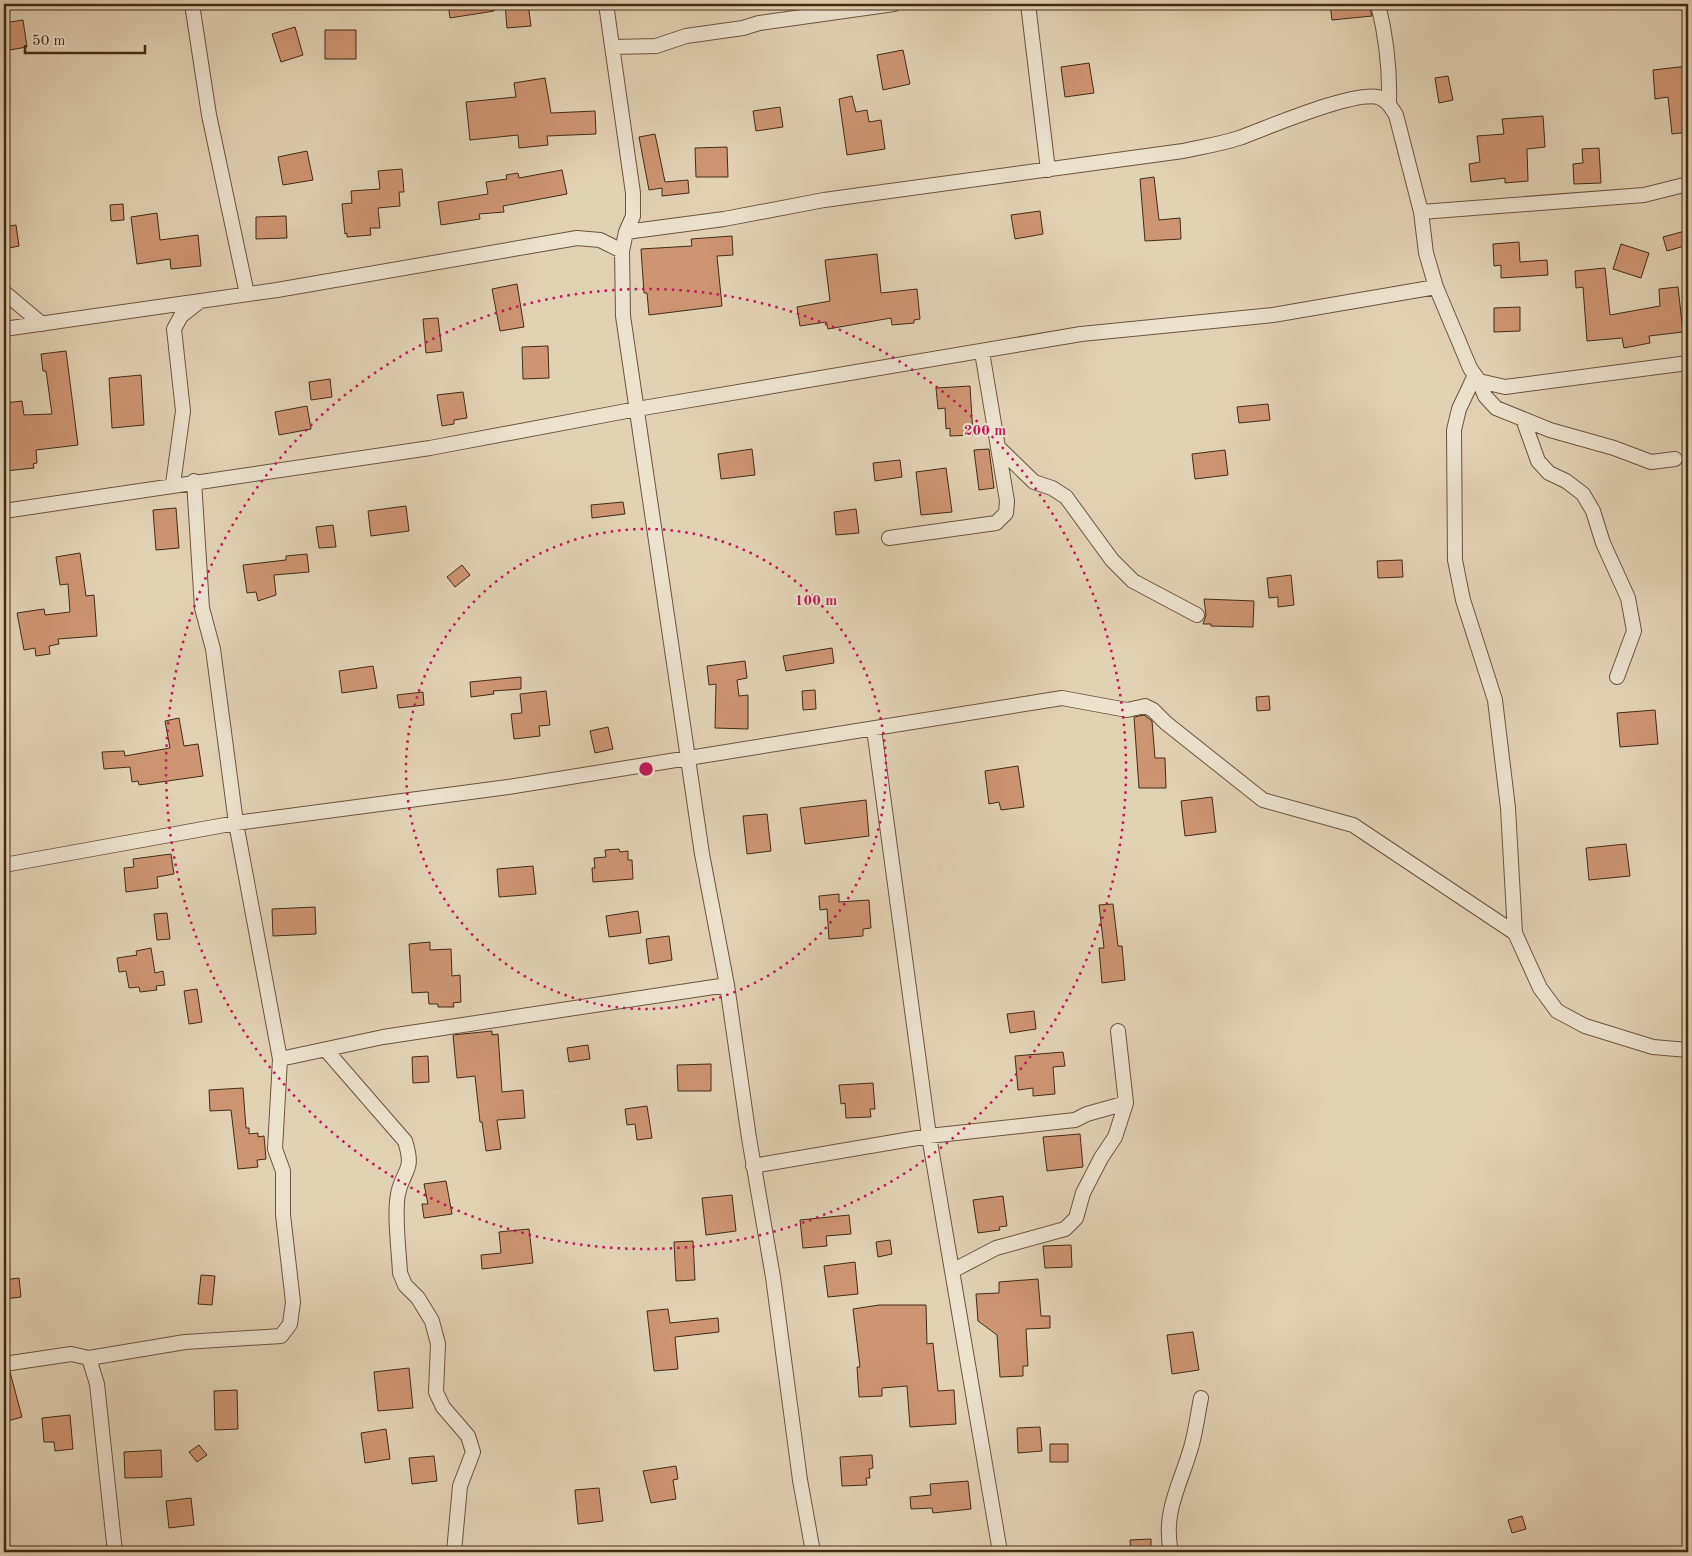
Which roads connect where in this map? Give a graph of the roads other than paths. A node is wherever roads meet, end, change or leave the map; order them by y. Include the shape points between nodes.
1 (192, 4) edge
2 (606, 4) edge
3 (894, 4) edge
4 (1028, 4) edge
5 (1378, 4) edge
6 (612, 47) junction
7 (1389, 103) junction
8 (1048, 170) junction
9 (1688, 184) edge
10 (1421, 212) junction
11 (626, 232) junction
12 (622, 251) junction
13 (1436, 287) junction
14 (4, 292) edge
15 (247, 294) junction
16 (200, 300) junction
17 (42, 324) junction
18 (4, 329) edge
19 (982, 352) junction
20 (1688, 363) edge
21 (1477, 378) junction
22 (637, 409) junction
23 (1523, 419) junction
24 (998, 447) junction
25 (1675, 459) dead end
26 (194, 481) junction
27 (174, 484) junction
28 (4, 511) edge
29 (888, 538) dead end
30 (1197, 615) dead end
31 (1617, 677) dead end
32 (874, 728) junction
33 (689, 759) junction
34 (236, 823) junction
35 (4, 865) edge
36 (1515, 933) junction
37 (727, 985) junction
38 (1118, 1031) dead end
39 (326, 1050) junction
40 (1688, 1050) edge
41 (280, 1059) junction
42 (1126, 1103) junction
43 (929, 1136) junction
44 (754, 1166) junction
45 (952, 1271) junction
46 (89, 1358) junction
47 (4, 1364) edge
48 (1201, 1398) dead end
49 (115, 1552) edge
50 (454, 1552) edge
51 (813, 1552) edge
52 (1000, 1552) edge
53 (1171, 1552) edge

1 - 15 street via 209,115
2 - 6 street
3 - 6 street via 759,23 686,36 656,46
4 - 8 street
5 - 7 street via 1390,79
6 - 11 street via 633,193 633,216
7 - 8 street via 1377,97 1363,98 1316,108 1237,138 1183,151
7 - 10 street via 1396,115
8 - 11 street via 824,200 724,219
9 - 10 street via 1644,194
10 - 13 street via 1426,253
11 - 12 street
12 - 15 street via 600,240 576,238
12 - 22 street via 623,316
13 - 19 street via 1273,315 1081,334
13 - 21 street
14 - 17 street
15 - 16 street
16 - 17 street
16 - 27 street via 181,316 174,329 183,411
17 - 18 street
19 - 22 street
19 - 24 street
20 - 21 street via 1505,387
21 - 23 street via 1496,408
21 - 36 street via 1459,409 1454,430 1455,560 1463,600 1495,700 1508,808
22 - 26 street via 430,448
22 - 33 street
23 - 25 street via 1650,462
23 - 31 street via 1538,461 1549,473 1583,494 1628,598 1634,631
24 - 29 street via 1007,502 1006,513 996,523
24 - 30 street via 1034,482 1066,497 1112,560 1133,581
26 - 27 street
26 - 34 street via 202,608 215,658
27 - 28 street
32 - 33 street
32 - 36 street via 1062,698 1127,710 1145,706 1263,800 1353,825
32 - 43 street
33 - 34 street
33 - 37 street via 702,854
34 - 35 street
34 - 41 street
36 - 40 street via 1540,988 1557,1011 1585,1026 1653,1047
37 - 39 street via 383,1037
37 - 44 street
38 - 42 street
39 - 41 street
39 - 50 street via 405,1142 410,1156 409,1169 398,1193 400,1273 432,1321 438,1344 436,1392 443,1407 468,1436 473,1452 460,1486
41 - 46 street via 275,1149 283,1171 283,1215 293,1302 290,1324 281,1336 184,1342
42 - 43 street via 1075,1120
42 - 45 street via 1115,1137 1083,1193 1076,1218 1065,1229 996,1248
43 - 44 street
43 - 45 street
44 - 51 street
45 - 52 street
46 - 47 street via 71,1354
46 - 49 street via 97,1384
48 - 53 street via 1192,1444 1170,1510 1168,1540

